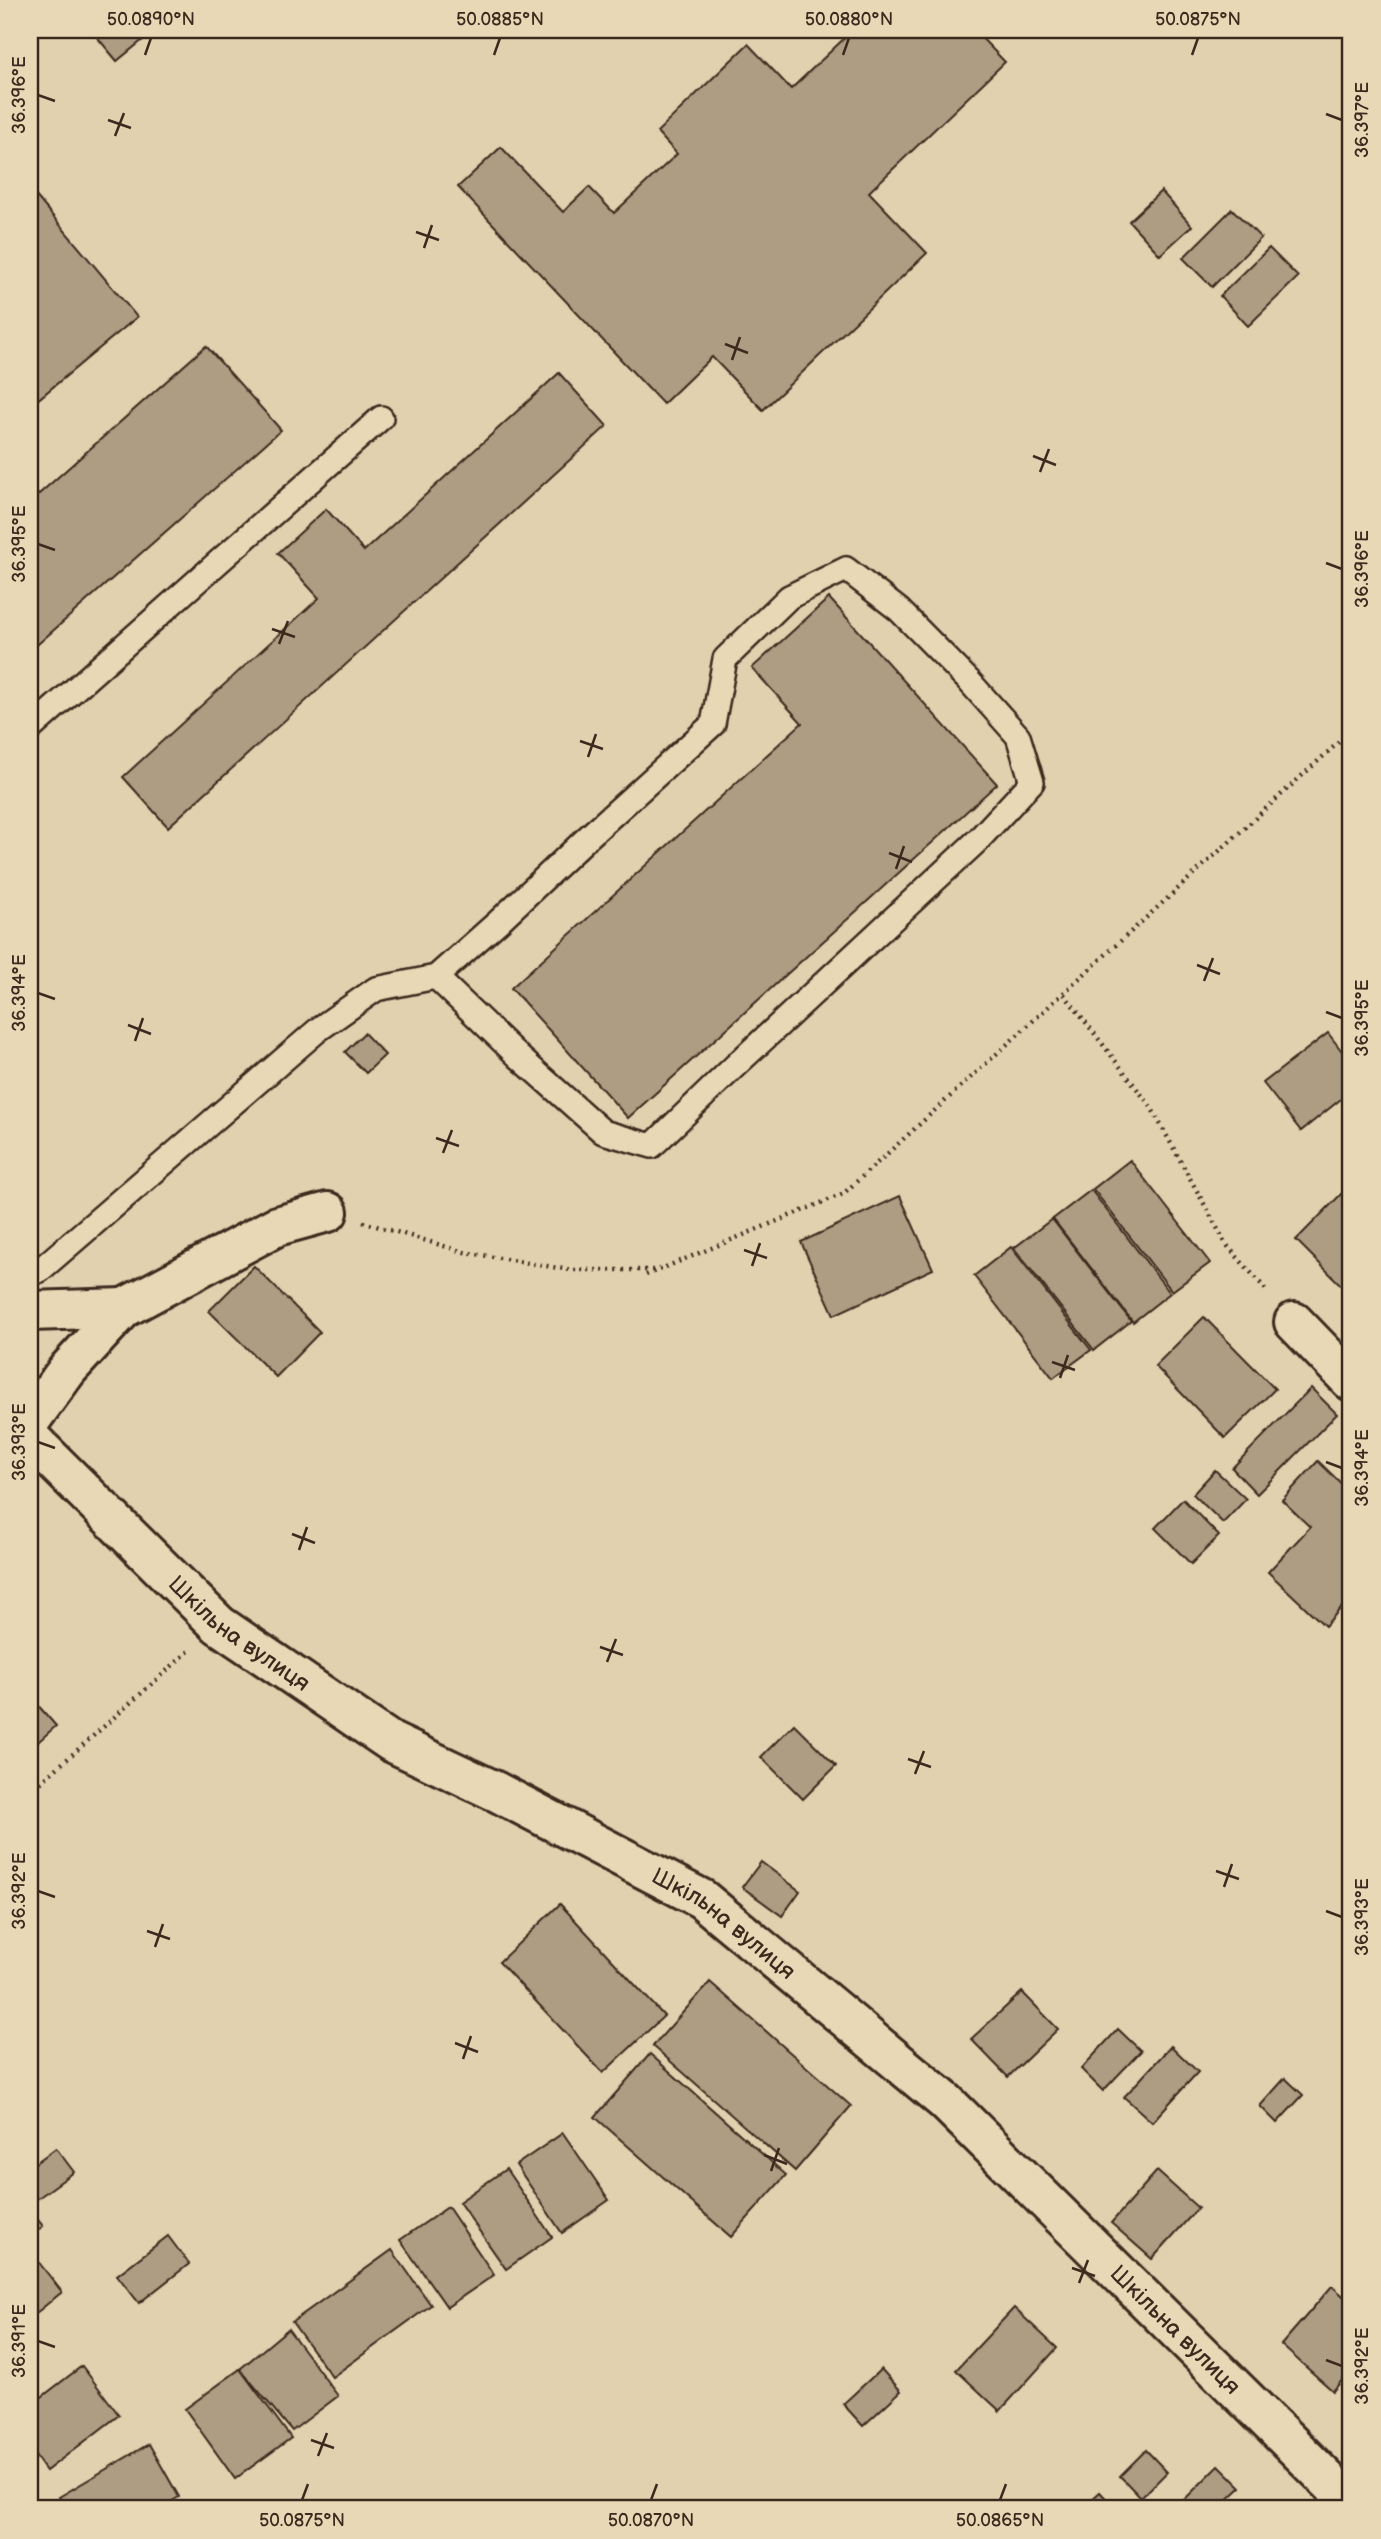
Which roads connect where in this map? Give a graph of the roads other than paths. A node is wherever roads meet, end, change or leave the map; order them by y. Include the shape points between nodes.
1 (381, 418) dead end
2 (30, 729) edge
3 (436, 977) junction
4 (328, 1212) road end
5 (30, 1274) edge
6 (124, 1308) junction
7 (30, 1311) edge
8 (1294, 1322) road end
9 (1351, 1381) edge
10 (30, 1421) edge
11 (30, 1438) edge
12 (1351, 2503) edge

1 - 2 lane
3 - 3 lane via 603,1132 652,1146 978,840 1031,782 1018,736 899,610 846,569 789,597 725,659 713,724
3 - 5 lane via 376,989 320,1029
4 - 6 street via 277,1226
6 - 7 street
6 - 10 street via 68,1369
8 - 9 street
11 - 12 street, Шкільна вулиця via 219,1625 391,1742 702,1899 946,2102

